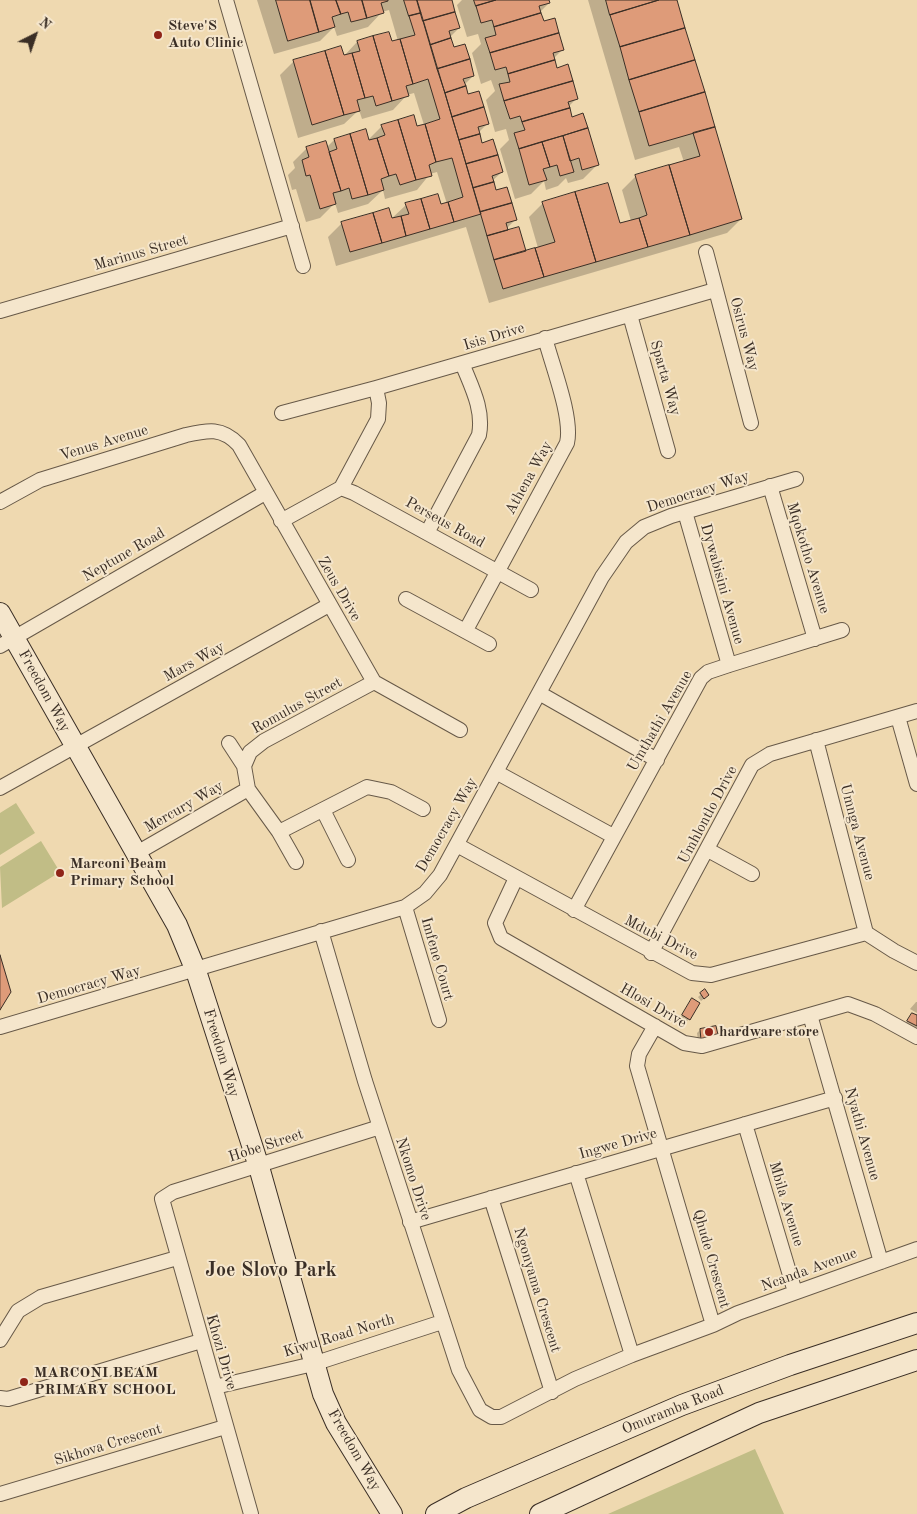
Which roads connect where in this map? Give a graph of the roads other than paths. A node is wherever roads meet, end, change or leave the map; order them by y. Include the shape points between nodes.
1 (226, 0) edge
2 (292, 226) junction
3 (706, 252) dead end
4 (303, 266) dead end
5 (715, 290) junction
6 (0, 311) edge
7 (630, 315) junction
8 (545, 338) junction
9 (462, 363) junction
10 (376, 388) junction
11 (282, 412) dead end
12 (751, 423) dead end
13 (223, 432) joint
14 (668, 451) dead end
15 (796, 479) dead end
16 (770, 486) junction
17 (341, 488) junction
18 (265, 494) junction
19 (0, 502) edge
20 (685, 512) junction
21 (280, 521) junction
22 (427, 533) junction
23 (497, 571) junction
24 (531, 590) dead end
25 (406, 599) dead end
26 (329, 605) junction
27 (0, 613) edge
28 (466, 630) junction
29 (842, 630) dead end
30 (815, 639) junction
31 (7, 642) edge
32 (488, 644) dead end
33 (728, 665) junction
34 (374, 682) junction
35 (539, 693) junction
36 (917, 711) edge
37 (898, 717) junction
38 (460, 730) dead end
39 (816, 740) junction
40 (228, 743) dead end
41 (75, 747) junction
42 (657, 760) junction
43 (244, 766) junction
44 (496, 772) junction
45 (917, 784) edge
46 (0, 788) edge
47 (248, 789) junction
48 (423, 809) dead end
49 (323, 810) junction
50 (279, 832) junction
51 (613, 836) junction
52 (457, 845) junction
53 (708, 850) junction
54 (136, 854) junction
55 (348, 860) dead end
56 (296, 862) dead end
57 (752, 874) dead end
58 (516, 878) junction
59 (405, 907) junction
60 (574, 910) junction
61 (321, 931) junction
62 (866, 932) junction
63 (651, 953) junction
64 (917, 963) edge
65 (196, 971) junction
66 (810, 1015) junction
67 (438, 1020) dead end
68 (655, 1026) junction
69 (0, 1027) edge
70 (917, 1037) edge
71 (835, 1098) junction
72 (745, 1124) junction
73 (380, 1127) junction
74 (662, 1148) junction
75 (258, 1167) junction
76 (576, 1173) junction
77 (162, 1198) joint
78 (491, 1198) junction
79 (410, 1222) junction
80 (917, 1249) edge
81 (177, 1258) junction
82 (881, 1262) junction
83 (795, 1292) junction
84 (442, 1322) junction
85 (917, 1323) edge
86 (713, 1324) junction
87 (0, 1340) edge
88 (201, 1341) junction
89 (632, 1355) junction
90 (917, 1360) edge
91 (313, 1364) junction
92 (215, 1387) junction
93 (552, 1392) junction
94 (0, 1398) edge
95 (225, 1427) junction
96 (0, 1494) edge
97 (251, 1514) edge
98 (392, 1514) edge
99 (436, 1514) edge
100 (540, 1514) edge

1 - 2 street
2 - 4 street
2 - 6 street, Marinus Street
3 - 5 street, Osirus Way
5 - 7 street, Isis Drive
5 - 12 street, Osirus Way
7 - 8 street, Isis Drive
7 - 14 street, Sparta Way
8 - 9 street, Isis Drive
8 - 23 street, Athena Way via 569,432 567,443
9 - 10 street, Isis Drive
9 - 22 street via 480,409 479,435
10 - 11 street, Isis Drive
10 - 17 street via 378,419
13 - 18 street, Zeus Drive via 239,445
13 - 19 street, Venus Avenue via 203,431 186,435 49,477
15 - 16 street, Democracy Way
16 - 20 street, Democracy Way
16 - 30 street, Mqokotho Avenue
17 - 21 street
17 - 22 street, Perseus Road
18 - 21 street, Zeus Drive
18 - 31 street, Neptune Road
20 - 33 street, Dywabisini Avenue
20 - 35 street, Democracy Way via 644,527 626,542 602,577
21 - 26 street, Zeus Drive
22 - 23 street, Perseus Road
23 - 24 street, Perseus Road
23 - 28 street, Athena Way
25 - 28 street
26 - 34 street, Zeus Drive
26 - 41 street, Mars Way
27 - 31 street, Freedom Way
28 - 32 street
29 - 30 street, Umthathi Avenue
30 - 33 street, Umthathi Avenue
31 - 41 street, Freedom Way
33 - 42 street, Umthathi Avenue via 701,678
34 - 38 street
34 - 43 street, Romulus Street via 264,741 250,752
35 - 42 street
35 - 44 street, Democracy Way
36 - 37 street, Umhlontlo Drive
37 - 39 street, Umhlontlo Drive
37 - 45 street
39 - 53 street, Umhlontlo Drive via 770,754 752,765
39 - 62 street, Umnga Avenue
40 - 43 street
41 - 46 street, Mars Way
41 - 54 street, Freedom Way
42 - 51 street, Umthathi Avenue
43 - 47 street
44 - 51 street
44 - 52 street, Democracy Way
47 - 50 street
47 - 54 street, Mercury Way
48 - 49 street via 391,792 368,787
49 - 50 street
49 - 55 street
50 - 56 street
51 - 60 street, Umthathi Avenue
52 - 58 street, Mdubi Drive
52 - 59 street, Democracy Way via 434,884
53 - 57 street
53 - 63 street, Umhlontlo Drive
54 - 65 street, Freedom Way via 176,925
58 - 60 street, Mdubi Drive
58 - 68 street, Hlosi Drive via 495,923 501,938
59 - 61 street, Democracy Way
59 - 67 street, Imfene Court
60 - 63 street, Mdubi Drive
61 - 65 street, Democracy Way
61 - 73 street, Nkomo Drive
62 - 63 street, Mdubi Drive via 711,975 692,973
62 - 64 street
65 - 69 street, Democracy Way
65 - 75 street, Freedom Way
66 - 68 street, Hlosi Drive via 702,1046 684,1043
66 - 70 street, Hlosi Drive via 848,1004
66 - 71 street, Nyathi Avenue
68 - 74 street, Qhude Crescent via 639,1054 637,1066
71 - 72 street, Ingwe Drive
71 - 82 street, Nyathi Avenue
72 - 74 street, Ingwe Drive
72 - 83 street, Mbila Avenue
73 - 75 street, Hobe Street
73 - 79 street, Nkomo Drive
74 - 76 street, Ingwe Drive
74 - 86 street, Qhude Crescent
75 - 77 street, Hobe Street
75 - 91 street, Freedom Way
76 - 78 street, Ingwe Drive
76 - 89 street
77 - 81 street, Khozi Drive
78 - 79 street, Ingwe Drive
78 - 93 street, Ngonyama Crescent
79 - 84 street, Nkomo Drive
80 - 82 street, Ncanda Avenue
81 - 87 street via 40,1296 18,1311
81 - 88 street, Khozi Drive
82 - 83 street, Ncanda Avenue
83 - 86 street, Ncanda Avenue
84 - 91 street, Kiwu Road North
84 - 93 street, Nkomo Drive via 459,1370 480,1410 492,1418 501,1417
85 - 99 street, Omuramba Road via 682,1405
86 - 89 street, Qhude Crescent
88 - 92 street, Khozi Drive
88 - 94 street via 58,1386 8,1399
89 - 93 street
90 - 100 street via 759,1413
91 - 92 street, Kiwu Road North
91 - 98 street, Freedom Way via 336,1423
92 - 95 street, Khozi Drive
95 - 96 street, Sikhova Crescent
95 - 97 street, Khozi Drive

